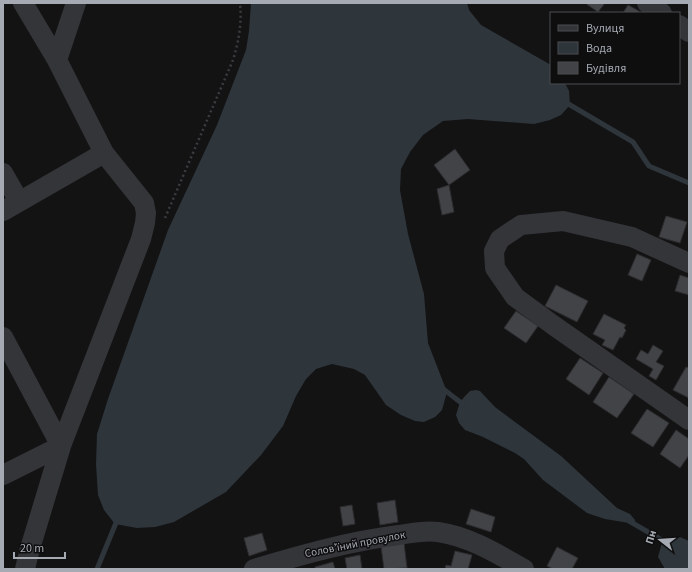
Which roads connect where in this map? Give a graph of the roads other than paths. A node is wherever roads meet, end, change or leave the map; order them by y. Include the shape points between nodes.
1 (23, 3) edge
2 (76, 3) edge
3 (647, 3) edge
4 (660, 12) edge
5 (680, 26) edge
6 (689, 32) edge
7 (56, 60) junction
8 (104, 153) junction
9 (3, 173) edge
10 (11, 206) edge
11 (689, 263) edge
12 (3, 337) edge
13 (689, 420) edge
14 (61, 446) junction
15 (3, 476) edge
16 (298, 562) edge
17 (25, 569) edge
18 (254, 569) edge
19 (524, 569) edge

1 - 7 street
2 - 7 street
3 - 4 street
5 - 6 street
7 - 8 street
8 - 10 street
8 - 14 street via 144,203 145,223
9 - 10 street
11 - 13 street via 632,237 563,221 521,225 500,239 494,251 495,268 515,297
12 - 14 street
14 - 15 street
14 - 17 street
16 - 18 street, Соловʼїний провулок
16 - 19 street, Соловʼїний провулок via 383,537 438,532 499,554

